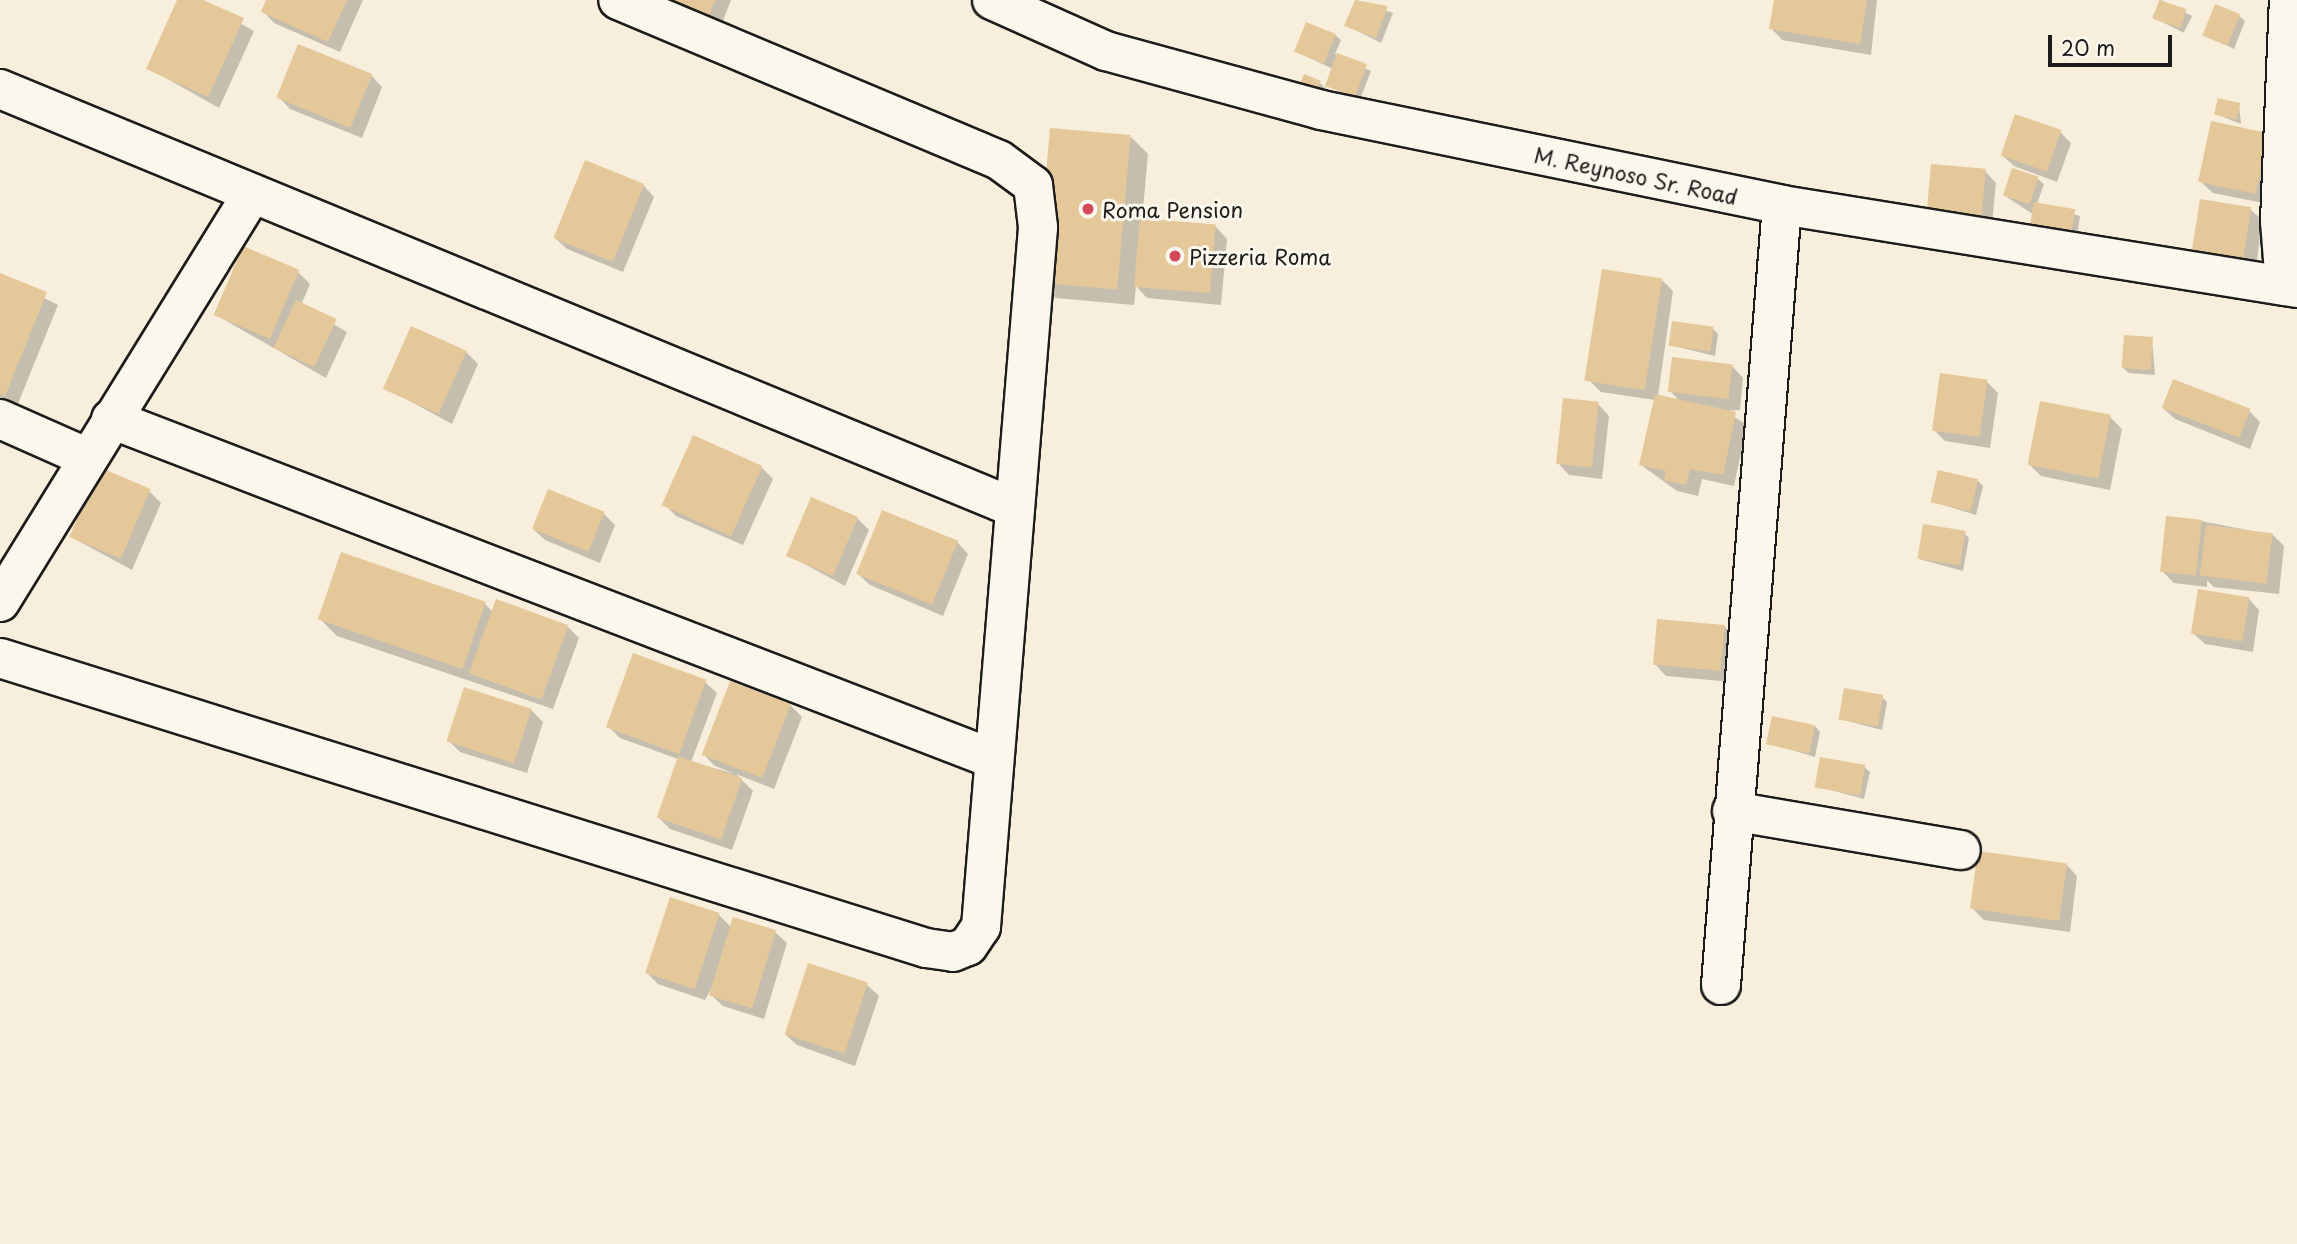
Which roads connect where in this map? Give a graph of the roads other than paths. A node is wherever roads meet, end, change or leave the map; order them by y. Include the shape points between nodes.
1 (618, 0) edge
2 (992, 0) edge
3 (2289, 0) edge
4 (0, 89) edge
5 (252, 194) junction
6 (1782, 205) junction
7 (2291, 287) edge
8 (0, 419) edge
9 (111, 419) junction
10 (89, 458) junction
11 (1015, 508) junction
12 (0, 602) edge
13 (0, 658) edge
14 (991, 758) junction
15 (1732, 811) junction
16 (1961, 850) dead end
17 (1721, 985) dead end

1 - 11 street via 999,160 1033,185 1038,227
2 - 6 street, M. Reynoso Sr. Road via 1106,51 1198,80
3 - 7 street via 2280,221
4 - 5 street
5 - 9 street
5 - 11 street
6 - 7 street, M. Reynoso Sr. Road
6 - 15 street
8 - 10 street
9 - 10 street
9 - 14 street
10 - 12 street
11 - 14 street
13 - 14 street via 501,819 954,952 968,946 981,927
15 - 16 street
15 - 17 street

